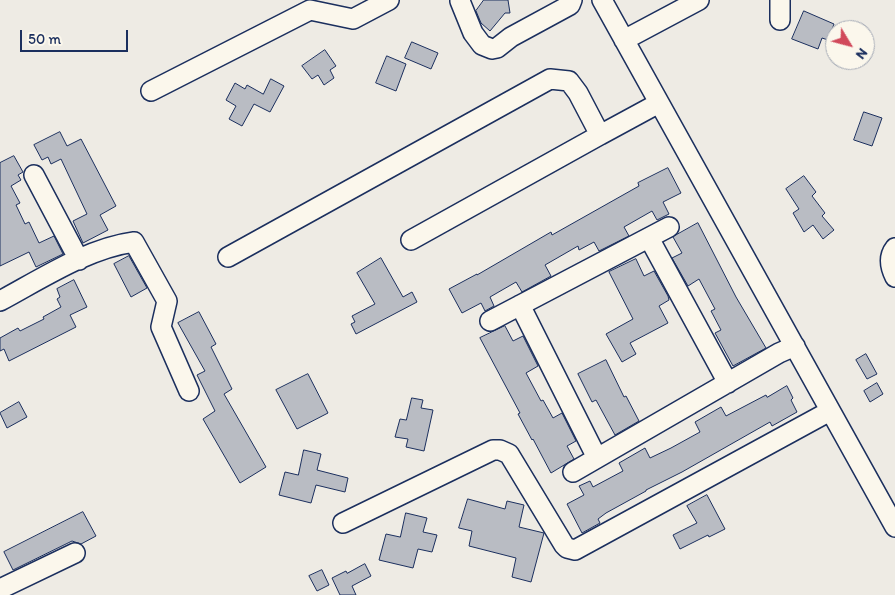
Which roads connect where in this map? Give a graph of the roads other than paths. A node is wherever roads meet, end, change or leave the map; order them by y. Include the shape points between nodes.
1 (390, 0) edge
2 (572, 0) edge
3 (602, 0) edge
4 (699, 0) edge
5 (780, 0) edge
6 (460, 1) dead end
7 (780, 20) dead end
8 (624, 40) junction
9 (151, 91) dead end
10 (652, 107) junction
11 (600, 135) junction
12 (34, 175) dead end
13 (669, 227) dead end
14 (649, 238) junction
15 (411, 240) dead end
16 (895, 248) edge
17 (228, 257) dead end
18 (79, 260) junction
19 (895, 277) edge
20 (0, 300) edge
21 (520, 305) junction
22 (490, 322) dead end
23 (795, 346) junction
24 (728, 382) junction
25 (189, 391) dead end
26 (830, 411) junction
27 (597, 458) junction
28 (574, 472) dead end
29 (343, 524) dead end
30 (895, 527) edge
31 (75, 553) dead end
32 (0, 589) edge

1 - 9 street via 353,19 310,10
2 - 6 street via 570,5 492,49 482,45 473,33
3 - 8 street
4 - 8 street
5 - 7 street
8 - 10 street
10 - 11 street
10 - 23 street
11 - 15 street
11 - 17 street via 569,81 550,79
12 - 18 street
13 - 14 street
14 - 21 street
14 - 24 street
16 - 19 street via 890,267
18 - 20 street
18 - 25 street via 119,244 134,242 167,301 161,327
21 - 22 street
21 - 27 street
23 - 24 street
23 - 26 street
24 - 27 street
26 - 29 street via 576,550 564,545 510,454 500,450 493,450
26 - 30 street
27 - 28 street
31 - 32 street

